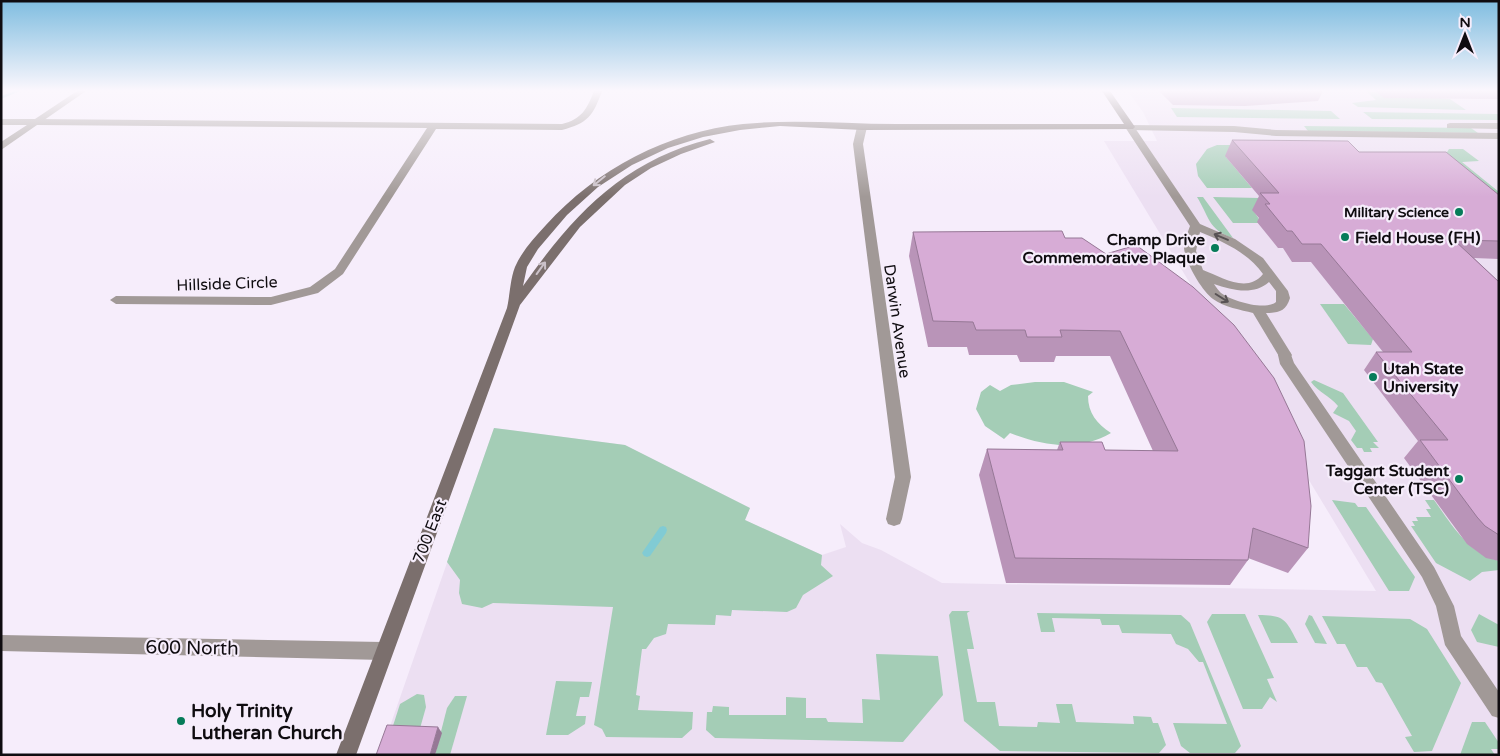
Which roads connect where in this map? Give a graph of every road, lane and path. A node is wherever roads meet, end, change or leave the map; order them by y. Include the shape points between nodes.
1 (31, 126) edge
2 (433, 126) edge
3 (469, 126) edge
4 (565, 126) edge
5 (772, 126) edge
6 (855, 126) edge
7 (1255, 126) edge
8 (862, 127) junction
9 (1130, 127) junction
10 (1234, 129) junction
11 (1499, 136) edge
12 (1, 147) edge
13 (1196, 226) junction
14 (1198, 272) junction
15 (1270, 274) junction
16 (116, 300) dead end
17 (513, 308) junction
18 (1258, 310) junction
19 (894, 519) dead end
20 (1, 643) edge
21 (384, 651) junction
22 (1499, 709) edge
23 (346, 755) edge

1 - 12 street
2 - 16 street, Hillside Circle via 339,272 314,290 271,302
3 - 4 street
5 -> 17 main road, 700 East via 730,129 690,137 640,155 608,174 577,199 548,229 521,266
8 -> 6 main road, 700 East
7 - 10 street
8 - 9 main road
17 -> 8 main road, 700 East via 568,232 593,204 653,162 696,145 732,137
8 - 19 street, Darwin Avenue via 858,150 902,477
9 - 10 street
9 - 13 street
10 - 11 street via 1276,133
13 - 14 street via 1190,252
15 -> 13 street via 1259,260 1237,245
14 - 15 street via 1219,282 1245,287 1262,283
14 -> 18 street via 1217,296
15 - 18 street via 1284,298 1282,304 1276,309
17 - 21 main road, 700 East
18 - 22 street via 1288,364 1428,572 1445,606 1452,639
20 - 21 street, 600 North
21 - 23 main road, 700 East

